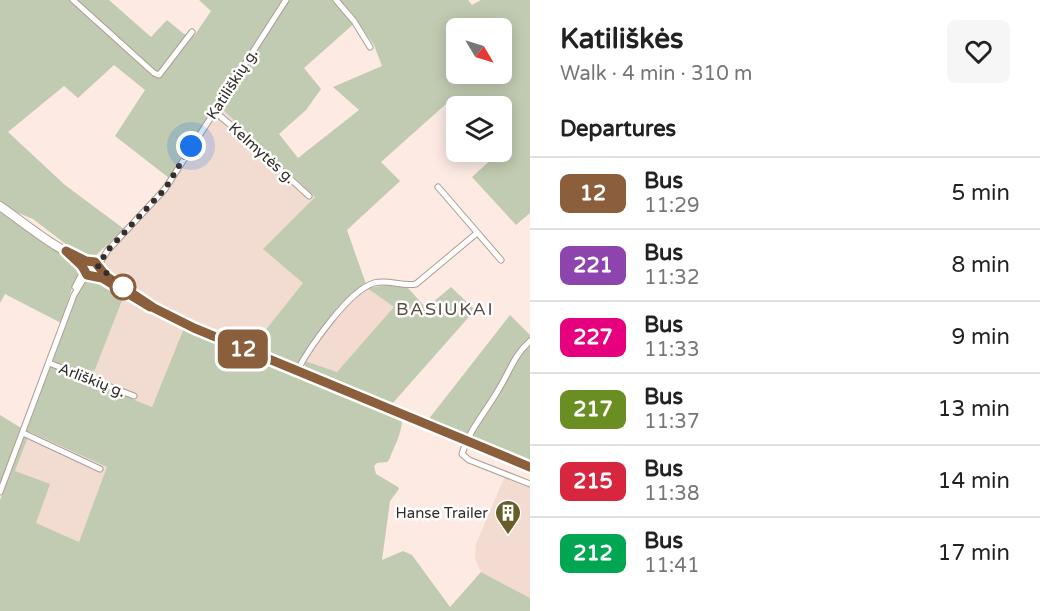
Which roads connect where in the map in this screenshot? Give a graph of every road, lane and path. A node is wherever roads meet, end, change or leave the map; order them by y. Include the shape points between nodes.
1 (73, 0) edge
2 (286, 0) edge
3 (336, 0) edge
4 (192, 32) dead end
5 (370, 48) dead end
6 (214, 111) junction
7 (438, 187) dead end
8 (309, 196) dead end
9 (0, 206) edge
10 (477, 233) junction
11 (501, 260) dead end
12 (92, 268) junction
13 (530, 341) edge
14 (49, 363) junction
15 (297, 371) junction
16 (134, 396) dead end
17 (23, 434) junction
18 (466, 440) junction
19 (530, 467) edge
20 (100, 469) dead end
21 (530, 484) edge
22 (0, 492) edge

1 - 4 street via 154,74 159,75
2 - 6 street, Katiliškių g.
3 - 5 street
6 - 8 street, Kelmytės g.
6 - 12 street, Katiliškių g. via 165,189
7 - 10 street
9 - 12 highway
10 - 11 street
10 - 15 street via 416,284 383,281 364,287 318,338
12 - 14 street, Katiliškių g. via 75,286
12 - 15 highway via 154,308
13 - 18 street via 514,359
14 - 16 street, Arliškių g.
14 - 17 street, Katiliškių g.
15 - 18 highway
17 - 20 street
17 - 22 street, Katiliškių g.
18 - 19 highway
18 - 21 street via 462,454 465,457

